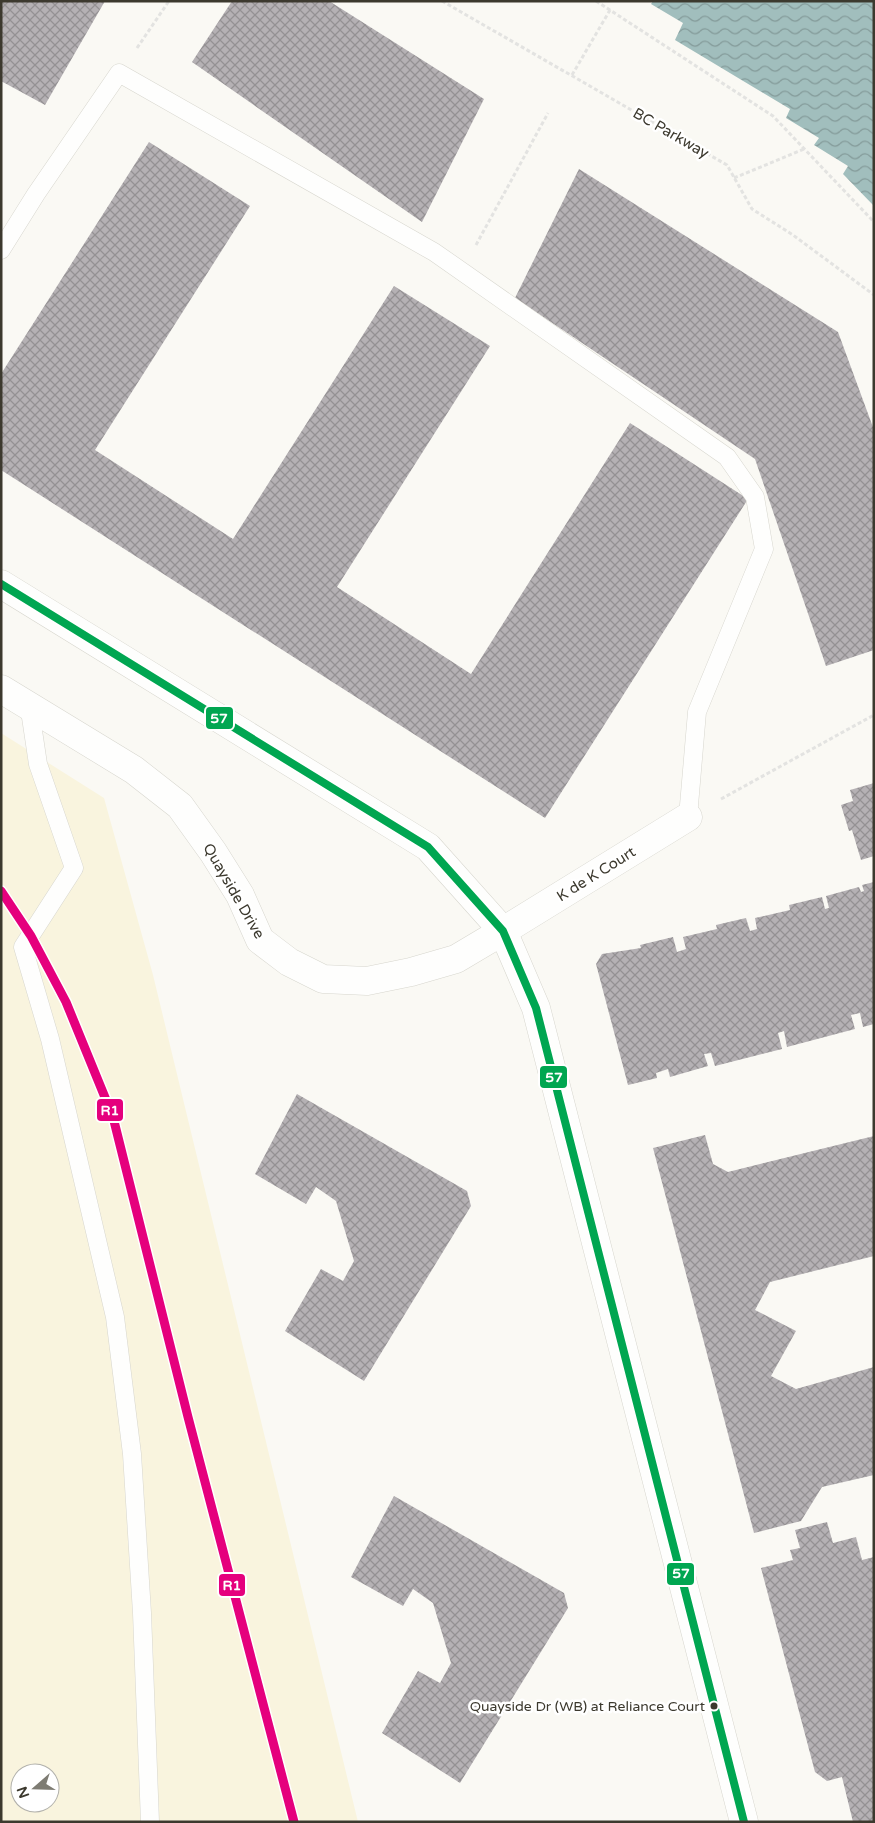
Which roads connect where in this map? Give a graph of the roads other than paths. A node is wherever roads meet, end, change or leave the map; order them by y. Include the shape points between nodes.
1 (1, 250) edge
2 (1, 584) edge
3 (1, 689) edge
4 (29, 704) junction
5 (688, 817) joint
6 (504, 931) junction
7 (150, 1822) edge
8 (744, 1822) edge

1 - 5 lane via 57,161 119,73 434,252 727,457 755,497 764,550 696,712
2 - 6 street via 428,847
3 - 4 street, Quayside Drive
4 - 6 street, Quayside Drive via 134,770 180,806 240,895 260,940 288,962 323,979 367,981 411,972 456,959
4 - 7 lane via 38,764 74,868 23,948 50,1039 115,1317 132,1454
5 - 6 street, K de K Court
6 - 8 street via 536,1008

